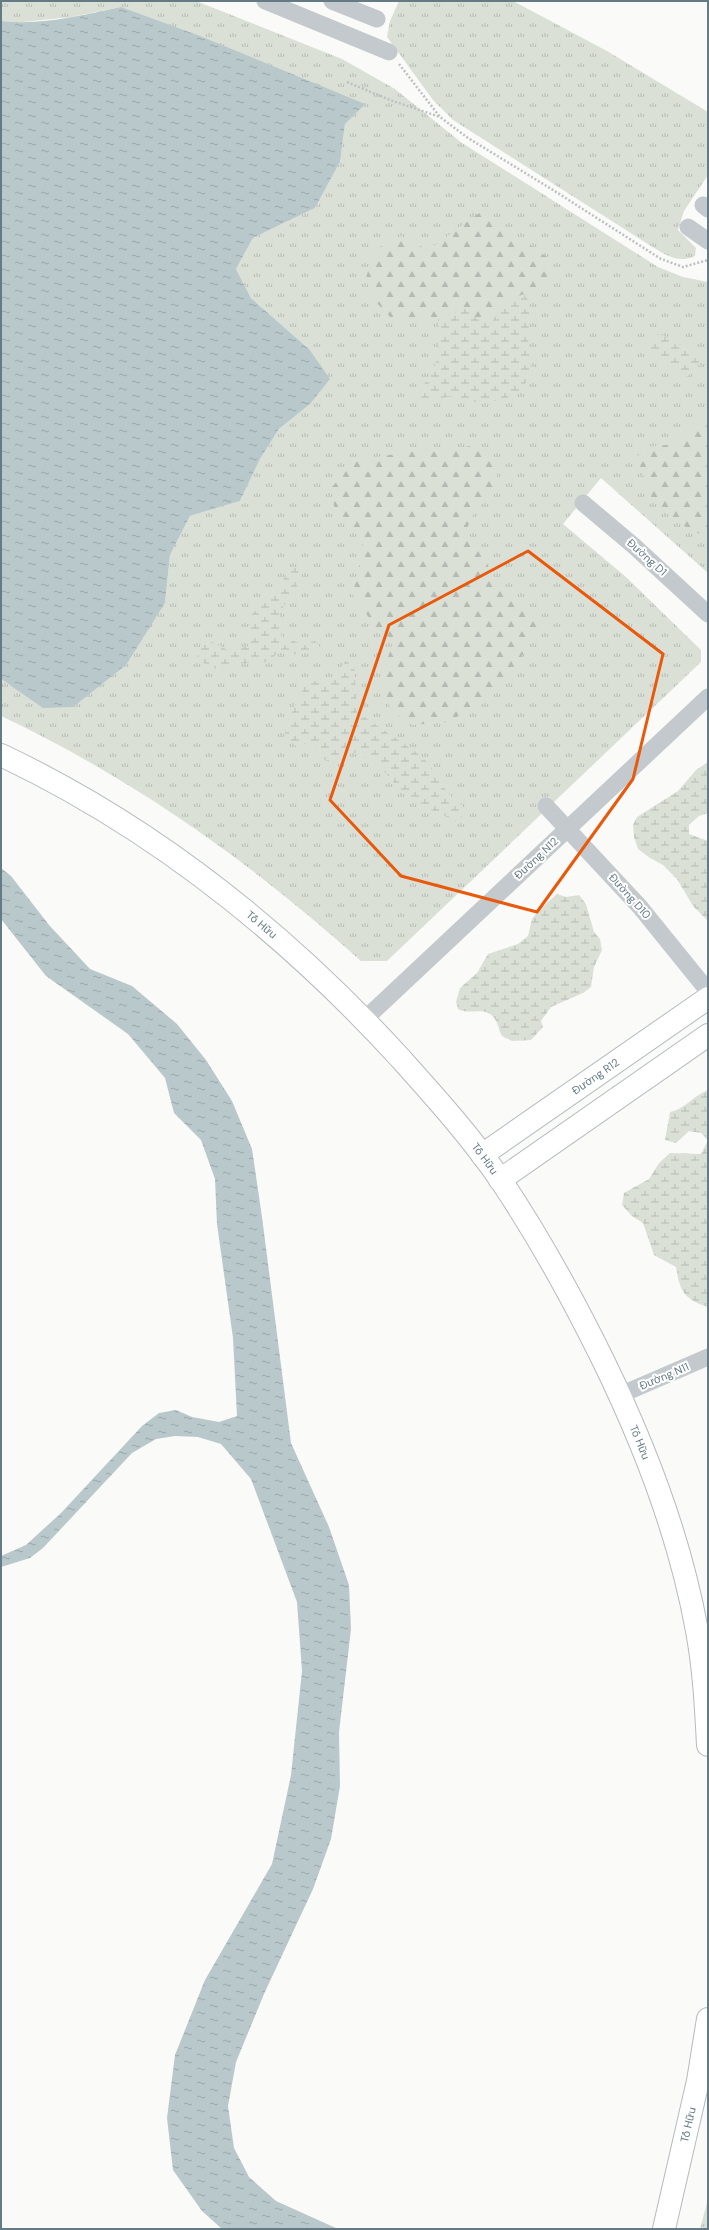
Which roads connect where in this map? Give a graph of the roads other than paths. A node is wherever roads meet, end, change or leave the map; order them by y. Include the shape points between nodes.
1 (265, 1) edge
2 (332, 1) edge
3 (377, 19) dead end
4 (389, 52) road end
5 (688, 227) dead end
6 (708, 241) edge
7 (583, 503) dead end
8 (708, 614) edge
9 (708, 697) edge
10 (1, 755) edge
11 (546, 806) dead end
12 (568, 828) junction
13 (708, 991) edge
14 (708, 998) edge
15 (365, 1019) junction
16 (708, 1035) edge
17 (482, 1155) junction
18 (500, 1180) junction
19 (708, 1357) edge
20 (620, 1395) junction
21 (703, 1632) edge
22 (708, 1745) edge
23 (708, 2019) edge
24 (703, 2081) edge
25 (664, 2229) edge

1 - 4 street
2 - 3 street
5 - 6 street
7 - 8 street, Đường D1
9 - 12 street, Đường N12
10 - 15 main road, Tố Hữu via 97,805 186,864 281,940
11 - 12 street, Đường D10
12 - 13 street, Đường D10 via 640,907
12 - 15 street, Đường N12
14 - 17 main road, Đường R12
15 - 17 main road, Tố Hữu via 459,1124
16 - 18 main road
17 - 18 main road, Tố Hữu
18 - 20 main road, Tố Hữu via 530,1225 574,1302
19 - 20 street, Đường N11
20 - 21 main road, Tố Hữu via 669,1517
21 - 22 main road, Tố Hữu
23 - 24 main road, Tố Hữu
24 - 25 main road, Tố Hữu

